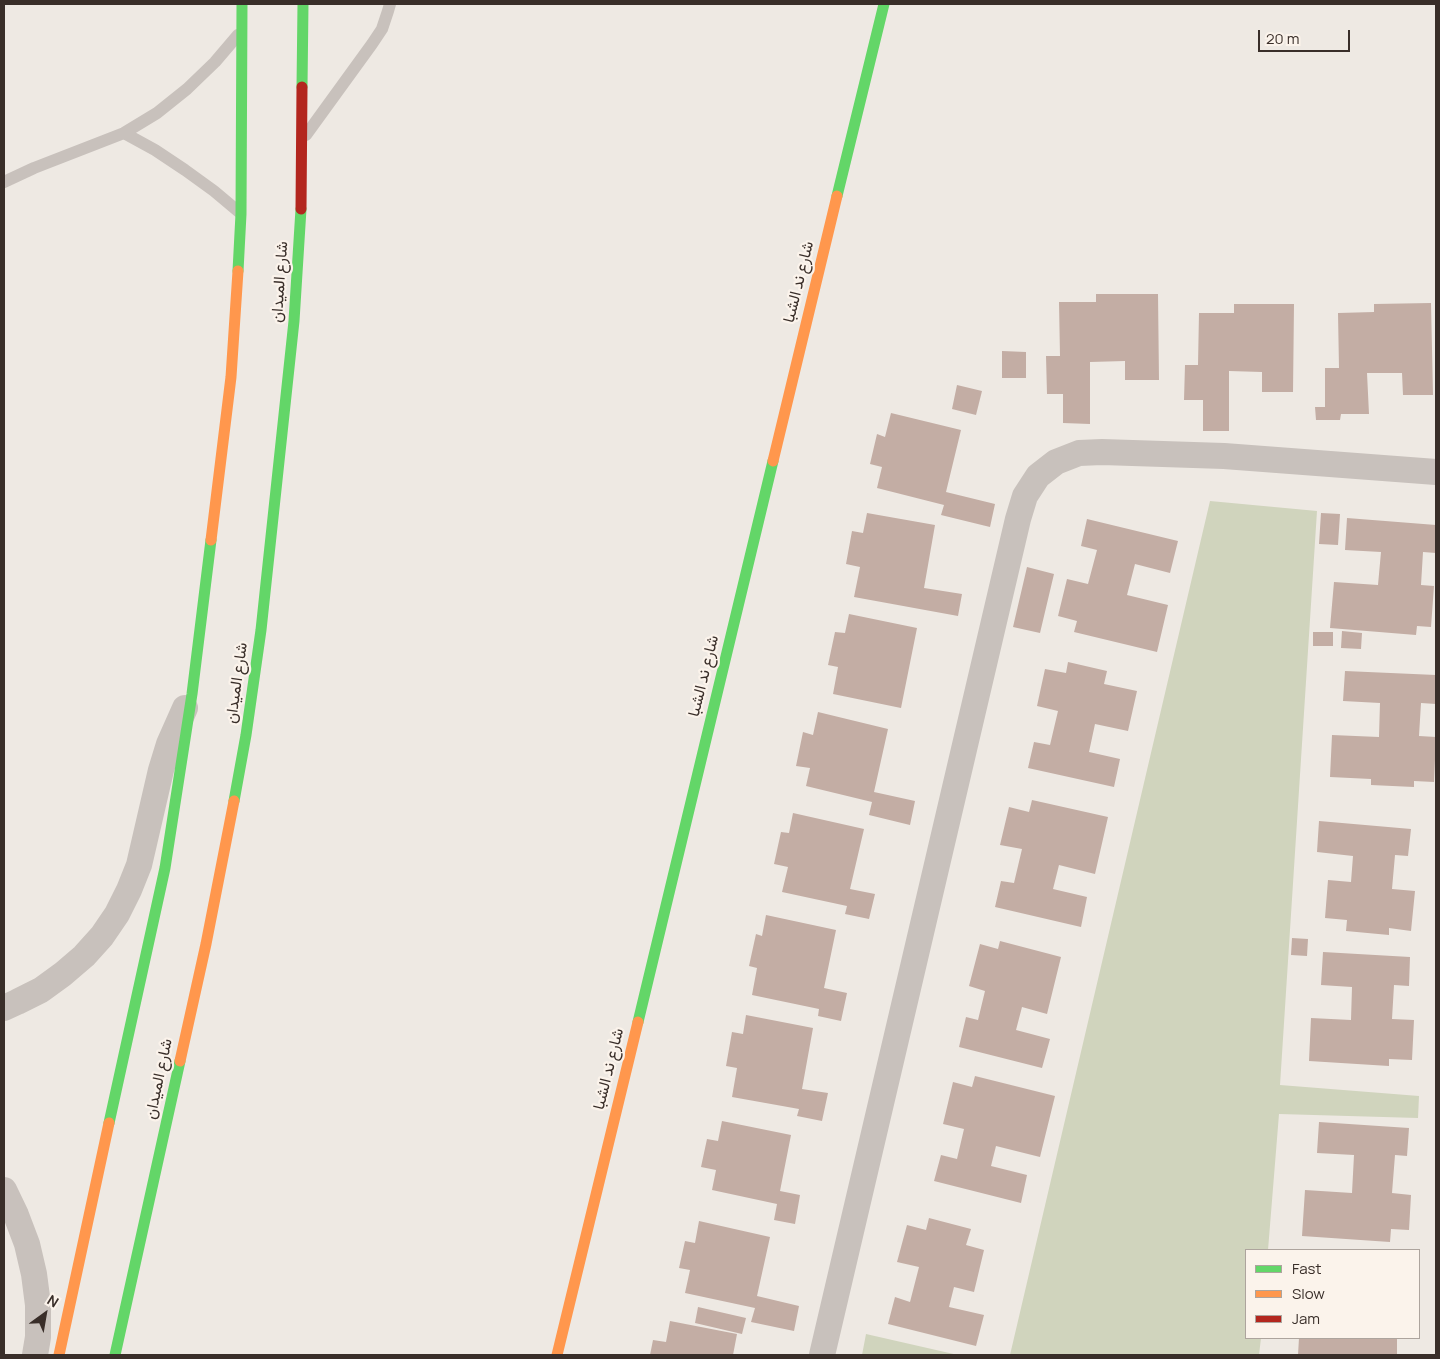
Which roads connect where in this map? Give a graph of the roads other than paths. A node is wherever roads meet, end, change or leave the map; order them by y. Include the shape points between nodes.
1 (242, 4) edge
2 (303, 4) edge
3 (390, 4) edge
4 (884, 4) edge
5 (242, 31) junction
6 (124, 133) junction
7 (302, 141) junction
8 (4, 182) edge
9 (241, 214) junction
10 (1436, 472) edge
11 (192, 694) junction
12 (4, 1008) edge
13 (4, 1190) edge
14 (36, 1355) edge
15 (59, 1355) edge
16 (115, 1355) edge
17 (557, 1355) edge
18 (822, 1355) edge

1 - 5 street
2 - 7 street, شارع الميدان
3 - 7 lane via 382,29
4 - 17 street, شارع ند الشبا
5 - 6 lane via 187,89
5 - 9 street
6 - 8 lane
6 - 9 lane via 185,170
7 - 16 street, شارع الميدان via 294,321 261,630 246,736 204,954
9 - 11 street via 231,377
10 - 18 street via 1224,456 1102,452 1079,453 1056,462 1038,476 1025,496 1018,519
11 - 12 street via 161,770 139,865 117,914 102,936 63,974 41,990
11 - 15 street via 165,868
13 - 14 street via 27,1244 34,1274 38,1305

